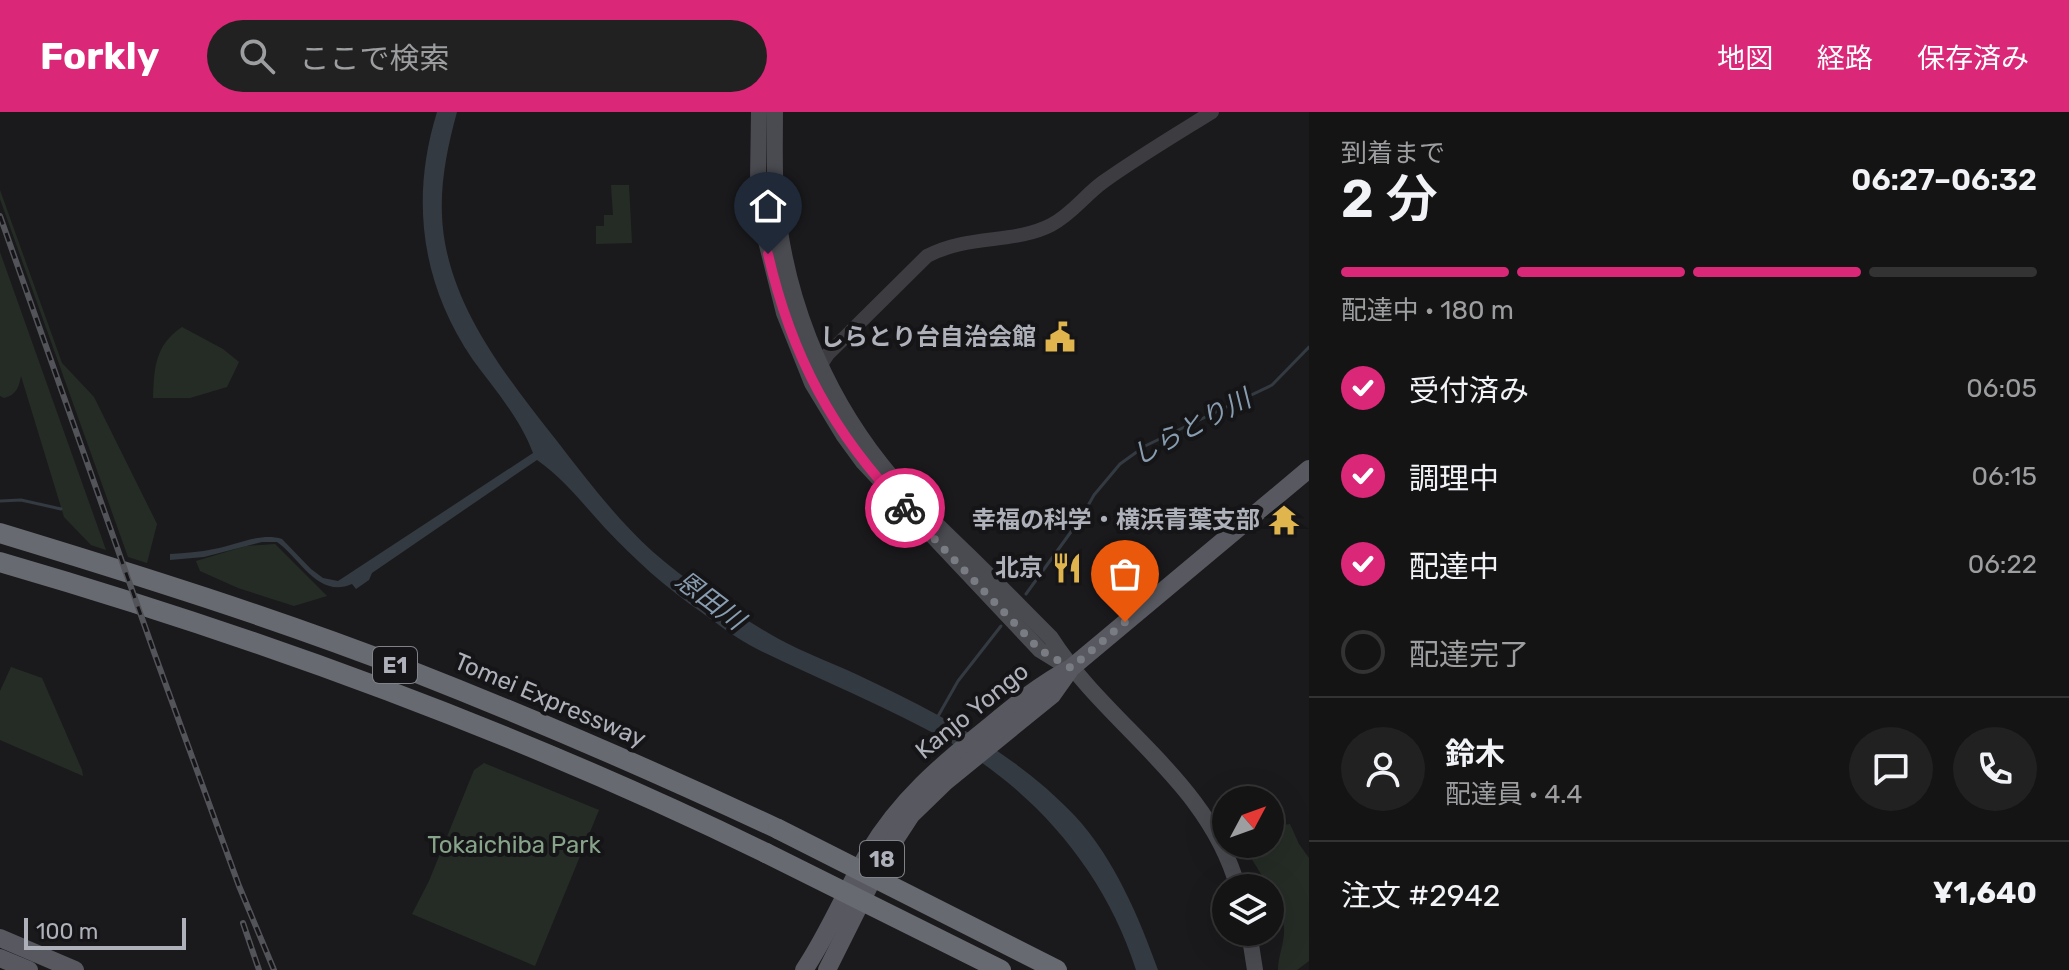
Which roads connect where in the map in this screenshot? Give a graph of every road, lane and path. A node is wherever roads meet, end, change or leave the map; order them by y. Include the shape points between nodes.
1 (759, 112) edge
2 (775, 112) edge
3 (1212, 112) edge
4 (819, 365) junction
5 (812, 383) junction
6 (1309, 469) edge
7 (0, 533) edge
8 (0, 562) edge
9 (1071, 668) junction
10 (956, 763) junction
11 (1233, 874) edge
12 (0, 938) edge
13 (1251, 946) edge
14 (0, 958) edge
15 (29, 970) edge
16 (75, 970) edge
17 (804, 970) edge
18 (827, 970) edge
19 (1001, 970) edge
20 (1057, 970) edge
21 (1255, 970) edge

1 - 5 main road via 762,225 784,313
2 - 4 main road via 779,223
3 - 4 street via 1099,184 1050,226 955,244 927,256
4 - 5 street
4 - 9 main road via 881,465 1051,638
5 - 9 main road via 844,436 886,489 1040,650
6 - 9 main road, 18
7 - 20 highway, Tomei Expressway / E1, bridge via 407,670 668,778
8 - 19 highway, E1, bridge via 116,595 404,697 577,767 689,816
9 - 10 main road, Kanjo Yongo / 18 via 1052,695
9 - 11 main road via 1191,798
10 - 17 main road, Kanjo Yongo / 18 via 902,803 888,821
10 - 18 main road, Kanjo Yongo / 18 via 892,842
12 - 16 main road
13 - 21 main road
14 - 15 main road

